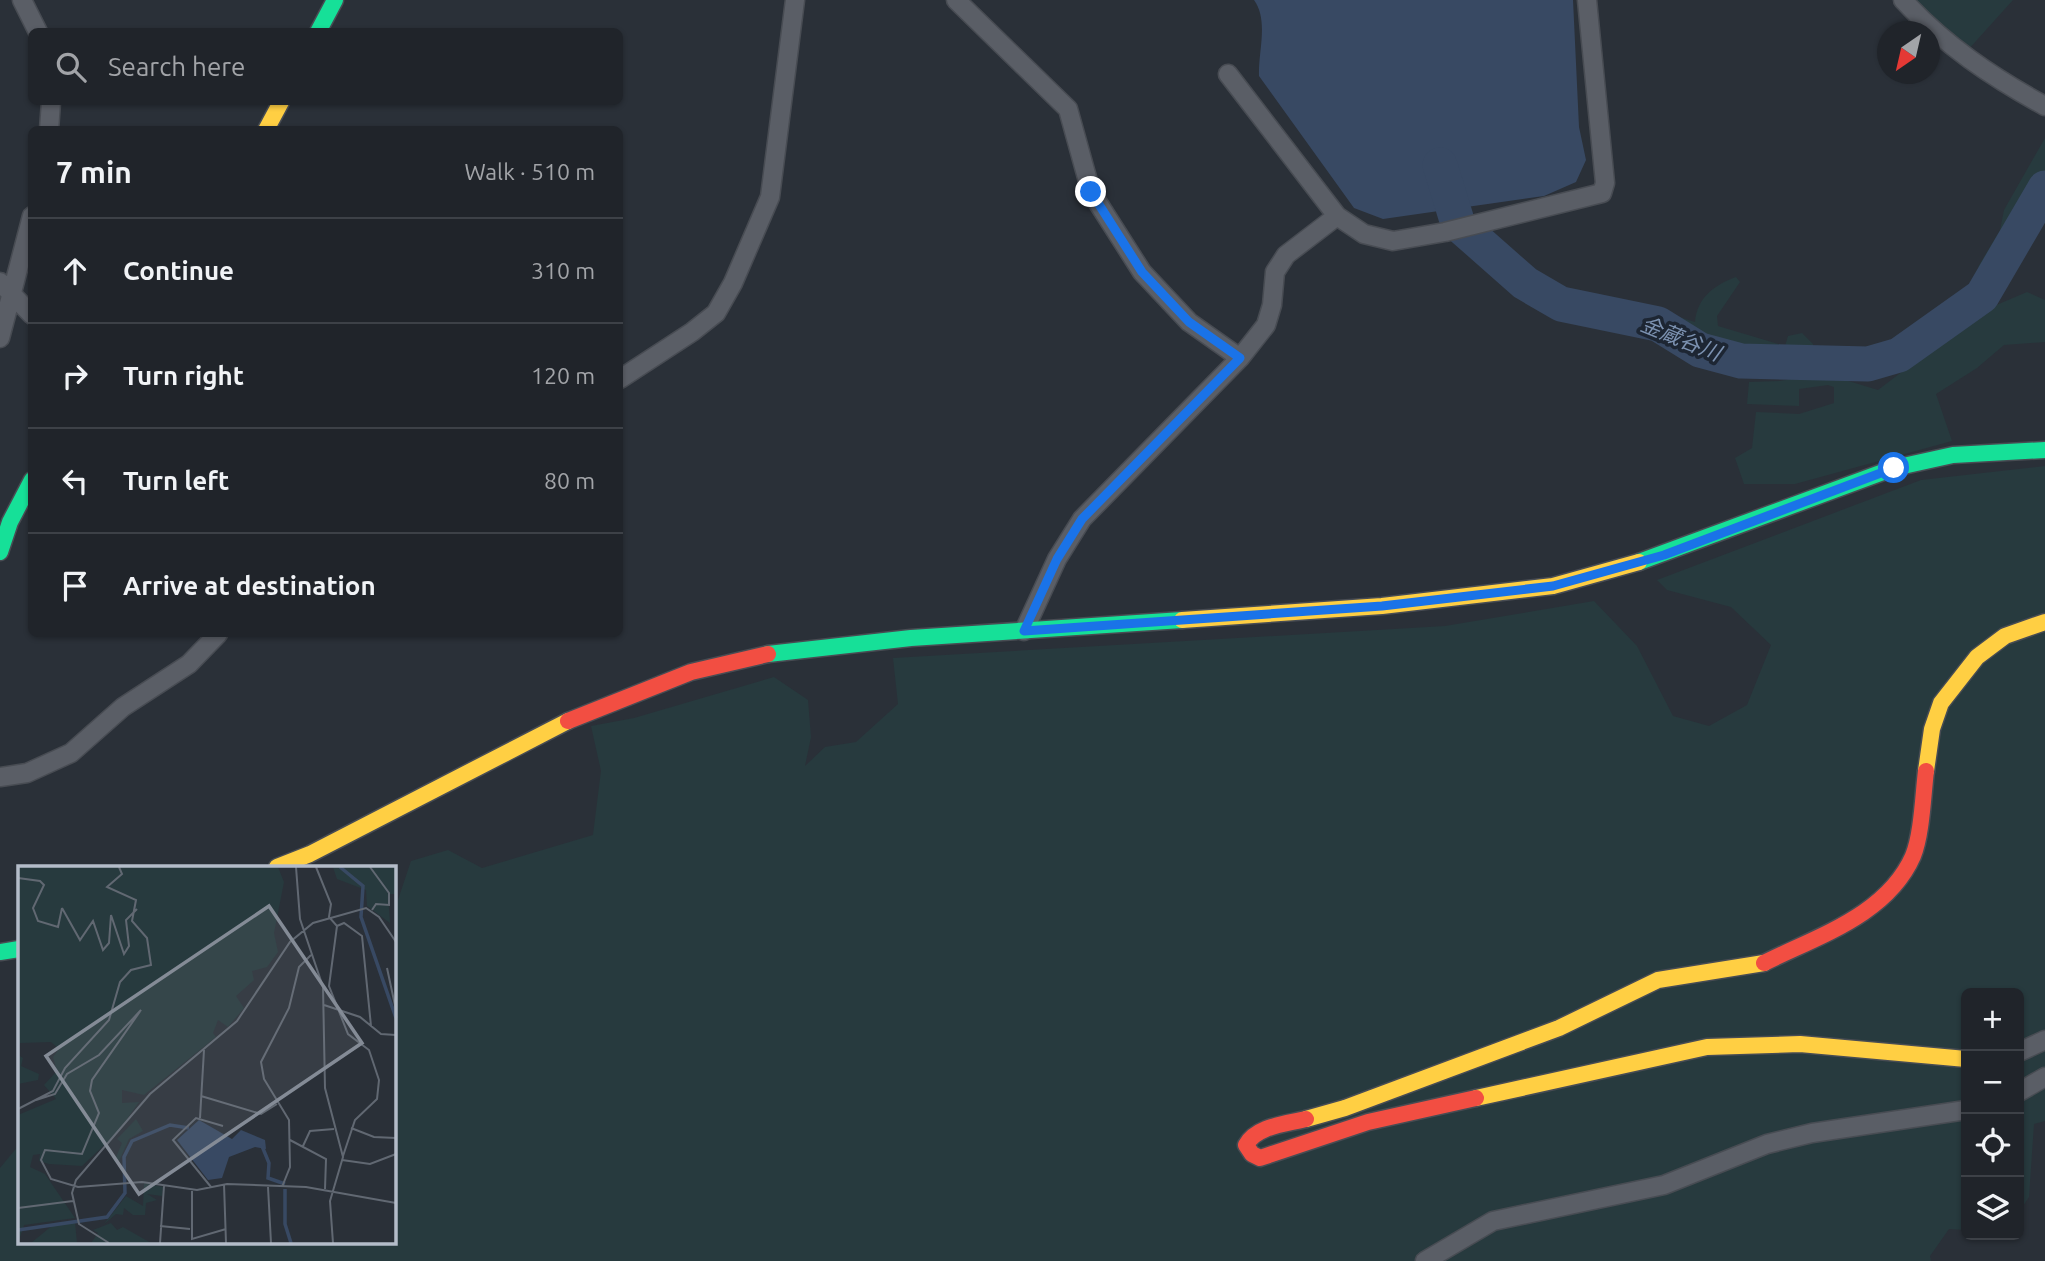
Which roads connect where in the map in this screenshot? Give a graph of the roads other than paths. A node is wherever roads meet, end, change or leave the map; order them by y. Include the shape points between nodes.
1 (22, 0) edge
2 (335, 0) edge
3 (794, 0) edge
4 (956, 0) edge
5 (1587, 0) edge
6 (1903, 0) edge
7 (36, 28) edge
8 (320, 28) edge
9 (1228, 74) dead end
10 (51, 105) edge
11 (279, 105) edge
12 (2045, 106) edge
13 (49, 126) edge
14 (268, 126) edge
15 (1337, 216) junction
16 (28, 227) edge
17 (5, 288) edge
18 (28, 311) edge
19 (0, 338) edge
20 (1240, 358) junction
21 (623, 377) edge
22 (2045, 450) edge
23 (28, 488) edge
24 (0, 552) edge
25 (2045, 622) edge
26 (1024, 631) junction
27 (215, 637) edge
28 (0, 777) edge
29 (280, 866) edge
30 (18, 949) edge
31 (0, 952) edge
32 (2045, 1040) edge
33 (2021, 1051) edge
34 (1961, 1059) edge
35 (2045, 1077) edge
36 (2024, 1089) edge
37 (1961, 1111) edge
38 (1425, 1261) edge

1 - 7 street
2 - 8 street
3 - 21 street via 769,197 733,283 716,313
4 - 20 street via 1068,109 1091,192 1142,272 1189,322
5 - 15 street via 1605,183 1602,193 1393,241 1364,234
6 - 12 street via 1950,46
9 - 15 street
10 - 13 street
11 - 14 street
15 - 20 street via 1286,255 1275,272 1266,325
16 - 17 street
17 - 18 street
17 - 19 street
20 - 26 street via 1082,519 1057,559
22 - 26 street via 1953,455 1894,468 1664,555 1553,586 1382,606
23 - 24 street
25 - 34 street via 2005,636 1977,657 1941,703 1932,729 1914,855 1893,891 1858,917 1762,964 1658,980 1559,1028 1345,1108 1260,1131 1247,1145 1260,1158 1368,1122 1707,1047 1800,1044
26 - 29 street via 779,652 691,671 585,712
27 - 28 street via 190,664 123,707 71,753 27,773
30 - 31 street
32 - 33 street
35 - 36 street
37 - 38 street via 1812,1133 1768,1144 1664,1185 1493,1221

